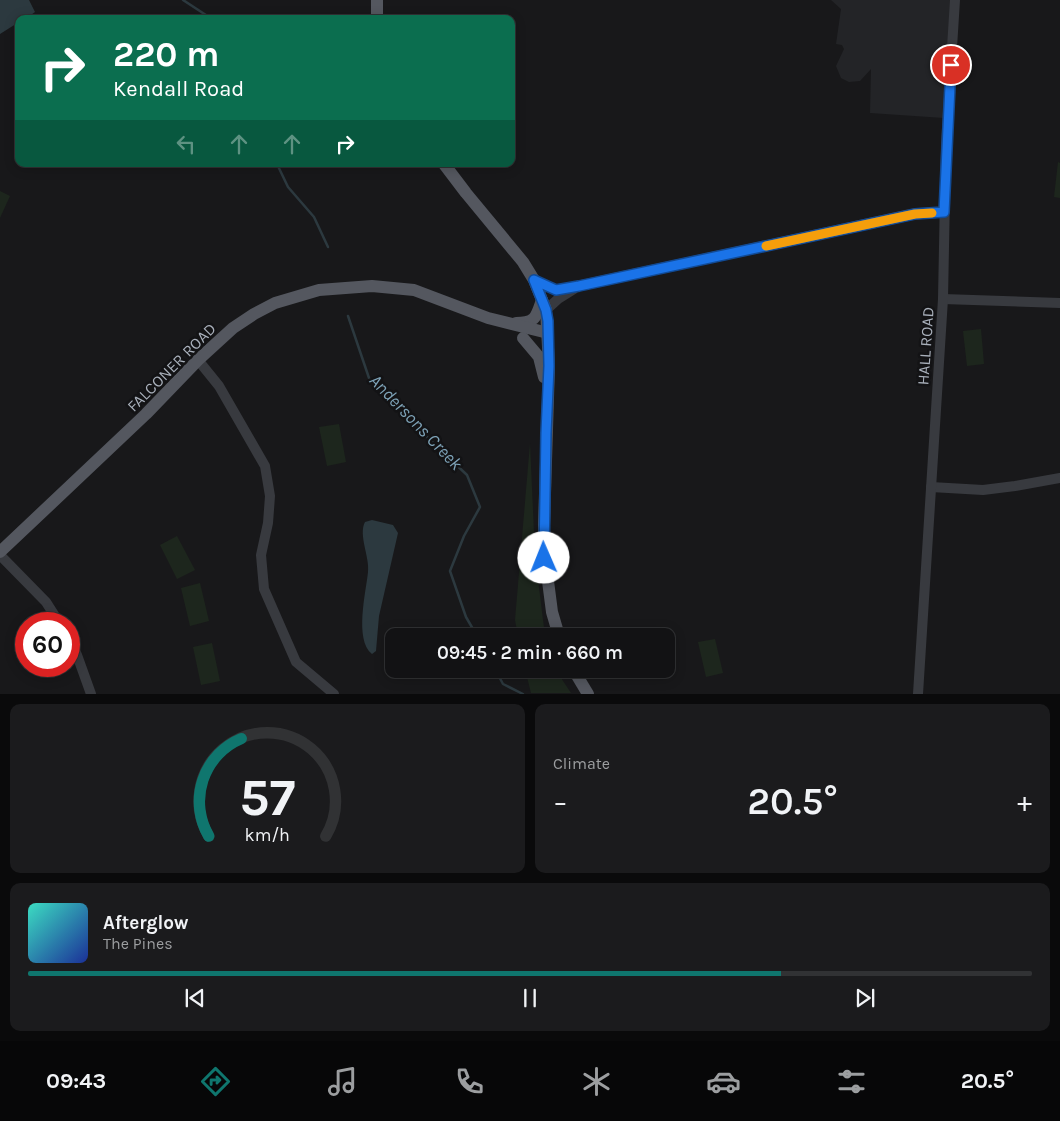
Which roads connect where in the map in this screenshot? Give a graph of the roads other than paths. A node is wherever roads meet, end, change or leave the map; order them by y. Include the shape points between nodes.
1 (377, 0) edge
2 (955, 0) edge
3 (377, 15) edge
4 (446, 167) edge
5 (944, 212) junction
6 (534, 280) junction
7 (579, 286) junction
8 (943, 299) junction
9 (1060, 303) edge
10 (544, 305) junction
11 (488, 318) junction
12 (503, 322) junction
13 (523, 338) junction
14 (548, 338) junction
15 (198, 360) junction
16 (546, 433) junction
17 (1060, 478) edge
18 (931, 487) junction
19 (0, 554) edge
20 (52, 612) edge
21 (557, 628) edge
22 (80, 663) edge
23 (578, 678) edge
24 (91, 694) edge
25 (334, 694) edge
26 (588, 694) edge
27 (918, 694) edge

1 - 3 main road
2 - 5 street, HALL ROAD
4 - 6 main road
5 - 7 street via 915,214
5 - 8 street, HALL ROAD
6 - 7 street via 556,290
6 - 10 main road
7 - 10 street
8 - 9 street
8 - 18 street, HALL ROAD
10 - 12 main road via 532,321
10 - 14 main road
11 - 12 main road, FALCONER ROAD
11 - 13 main road, FALCONER ROAD
11 - 15 main road, FALCONER ROAD via 414,290 372,286 319,290 275,303 254,314 233,328
12 - 14 main road, FALCONER ROAD
13 - 14 main road, FALCONER ROAD
13 - 16 main road via 543,367
14 - 16 main road
15 - 19 main road, FALCONER ROAD
15 - 25 street via 219,386 265,466 270,496 261,554 264,589 296,662
16 - 21 main road via 544,558
17 - 18 street via 983,490
18 - 27 street, HALL ROAD
19 - 20 street
22 - 24 street
23 - 26 main road

